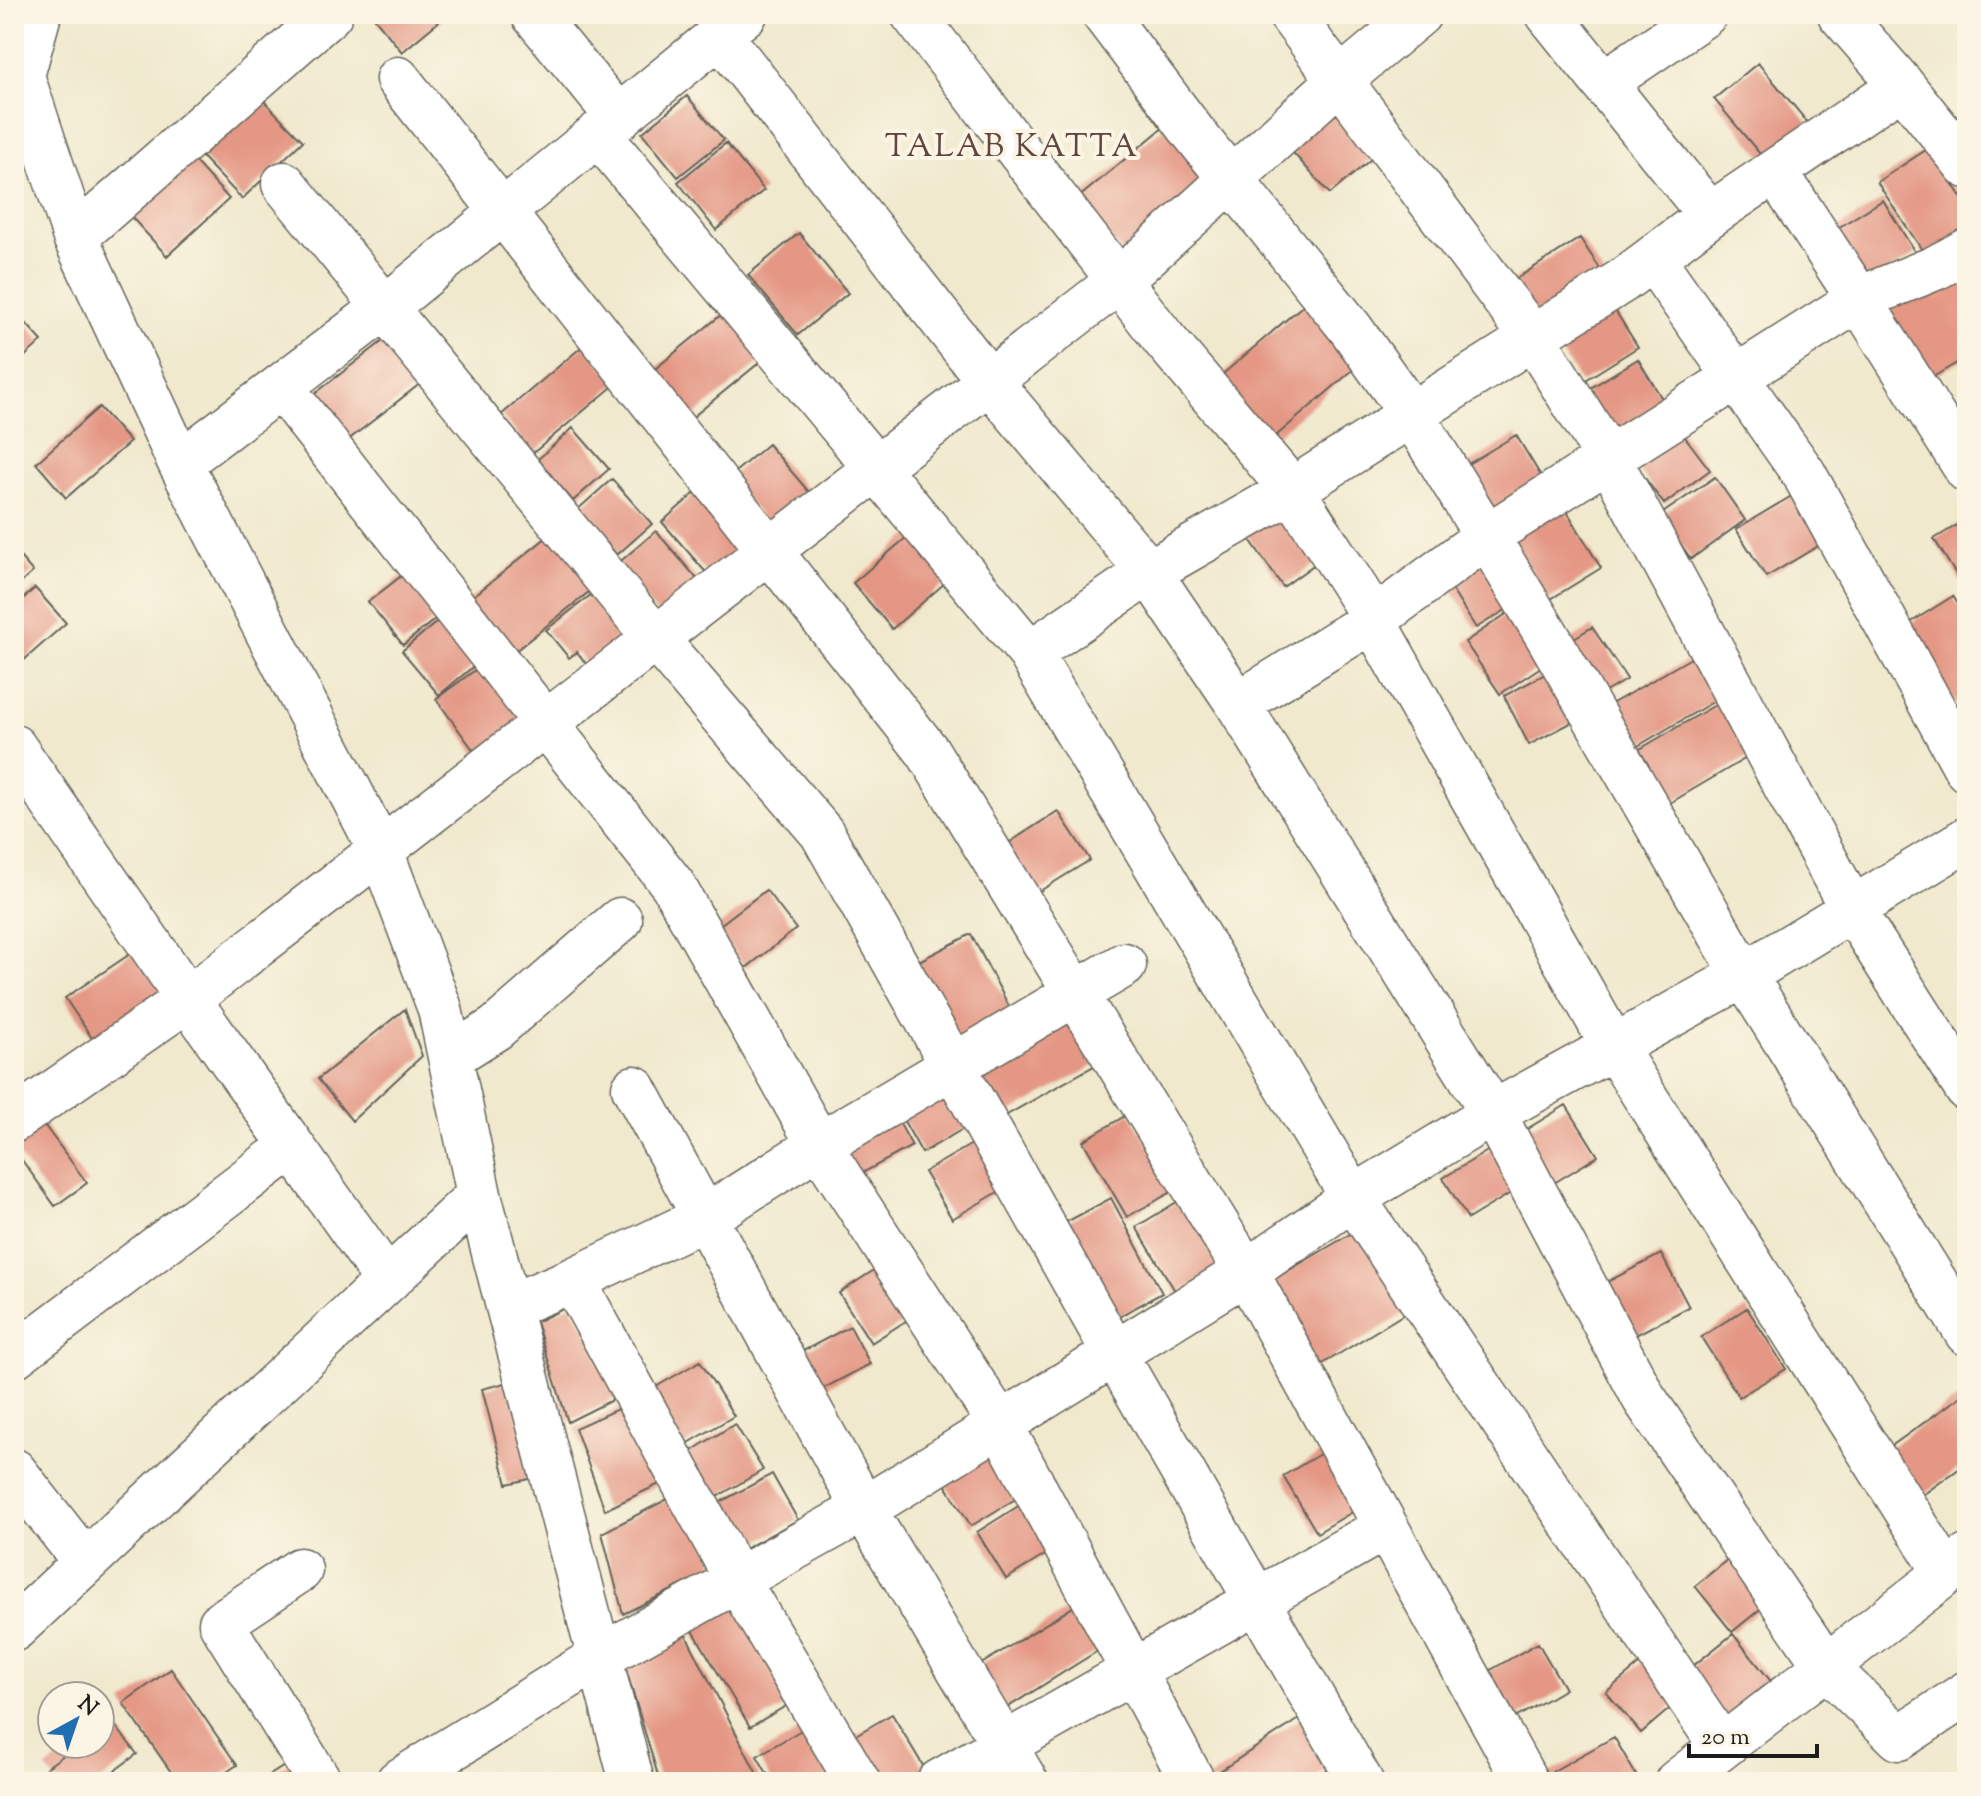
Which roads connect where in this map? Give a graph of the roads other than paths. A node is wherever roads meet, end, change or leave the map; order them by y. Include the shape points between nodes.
1 (39, 14) edge
2 (330, 14) edge
3 (533, 14) edge
4 (913, 14) edge
5 (1104, 14) edge
6 (1290, 14) edge
7 (1419, 14) edge
8 (1548, 14) edge
9 (1705, 14) edge
10 (1840, 14) edge
11 (732, 24) edge
12 (18, 79) edge
13 (398, 79) dead end
14 (1340, 80) junction
15 (1604, 83) junction
16 (1902, 85) junction
17 (609, 127) junction
18 (1967, 166) edge
19 (1775, 171) junction
20 (1229, 179) junction
21 (284, 184) dead end
22 (502, 213) junction
23 (1710, 215) junction
24 (75, 237) junction
25 (1967, 251) edge
26 (1653, 259) junction
27 (1119, 281) junction
28 (1859, 299) junction
29 (384, 306) junction
30 (1533, 338) junction
31 (1737, 377) junction
32 (989, 381) junction
33 (281, 387) junction
34 (1411, 413) junction
35 (1609, 459) junction
36 (180, 463) junction
37 (878, 468) junction
38 (1967, 470) edge
39 (1292, 490) junction
40 (1487, 536) junction
41 (769, 551) junction
42 (1149, 572) junction
43 (1375, 619) junction
44 (656, 639) junction
45 (1030, 653) junction
46 (1238, 704) junction
47 (548, 723) junction
48 (14, 747) edge
49 (1967, 770) edge
50 (1967, 839) edge
51 (381, 851) junction
52 (1852, 909) junction
53 (620, 920) dead end
54 (1124, 965) dead end
55 (1744, 975) junction
56 (1074, 992) junction
57 (188, 999) junction
58 (1613, 1046) junction
59 (450, 1057) junction
60 (952, 1065) junction
61 (634, 1088) dead end
62 (1967, 1089) edge
63 (1493, 1113) junction
64 (14, 1120) edge
65 (819, 1145) junction
66 (292, 1146) junction
67 (479, 1195) junction
68 (1353, 1198) junction
69 (704, 1218) junction
70 (1246, 1272) junction
71 (387, 1280) junction
72 (573, 1280) junction
73 (508, 1307) junction
74 (1967, 1333) edge
75 (1115, 1354) junction
76 (14, 1356) edge
77 (1000, 1424) junction
78 (14, 1471) edge
79 (864, 1509) junction
80 (1386, 1527) junction
81 (85, 1562) junction
82 (1956, 1565) edge
83 (300, 1570) dead end
84 (737, 1580) junction
85 (1256, 1601) junction
86 (14, 1629) edge
87 (598, 1658) junction
88 (1827, 1668) junction
89 (1131, 1672) junction
90 (1967, 1693) edge
91 (1003, 1745) junction
92 (1722, 1747) junction
93 (320, 1782) edge
94 (398, 1782) edge
95 (632, 1782) edge
96 (858, 1782) edge
97 (939, 1782) edge
98 (1026, 1782) edge
99 (1193, 1782) edge
100 (1361, 1782) edge
101 (1526, 1782) edge
102 (1677, 1782) edge

1 - 12 street
2 - 24 street
3 - 17 street
4 - 27 street
5 - 20 street
6 - 14 street
7 - 14 street
8 - 15 street
9 - 15 street
10 - 16 street
11 - 17 street
11 - 32 street
12 - 24 street
13 - 22 street
14 - 20 street
14 - 30 street
15 - 23 street
16 - 18 street
16 - 19 street
17 - 22 street
17 - 37 street
19 - 23 street
19 - 28 street
20 - 27 street
20 - 34 street via 1351,329
21 - 29 street
22 - 29 street
22 - 41 street
23 - 26 street
24 - 36 street
25 - 28 street
26 - 30 street
26 - 31 street
27 - 32 street
27 - 39 street
28 - 31 street
28 - 38 street
29 - 33 street
29 - 44 street
30 - 34 street
30 - 35 street
31 - 35 street
31 - 49 street via 1804,474
32 - 37 street
32 - 42 street
33 - 36 street
33 - 47 street
34 - 39 street
34 - 40 street
35 - 40 street
35 - 52 street
36 - 51 street
37 - 41 street
37 - 45 street
39 - 42 street
39 - 43 street
40 - 43 street
40 - 55 street
41 - 44 street
41 - 56 street via 928,752
42 - 45 street
42 - 46 street
43 - 46 street
43 - 58 street
44 - 47 street
44 - 60 street via 822,833
45 - 68 street
46 - 63 street
47 - 51 street
47 - 65 street via 673,885
48 - 57 street
50 - 52 street
51 - 57 street
51 - 59 street via 440,1009
52 - 55 street
52 - 62 street
53 - 59 street via 496,1028
54 - 56 street
55 - 58 street
55 - 74 street
56 - 60 street
56 - 70 street
57 - 64 street
57 - 66 street
58 - 63 street
58 - 82 street
59 - 67 street
60 - 65 street
60 - 75 street
61 - 69 street
63 - 68 street
63 - 88 street via 1644,1398
65 - 69 street
65 - 77 street
66 - 71 street
66 - 76 street
67 - 71 street
67 - 73 street
68 - 70 street
68 - 92 street
69 - 72 street
69 - 79 street
70 - 75 street
70 - 80 street
71 - 81 street
72 - 73 street
72 - 84 street
73 - 87 street
75 - 77 street
75 - 85 street
77 - 79 street
77 - 89 street
78 - 81 street
79 - 84 street
79 - 91 street
80 - 85 street
80 - 101 street
81 - 86 street
82 - 88 street
83 - 93 street via 221,1623
84 - 87 street
84 - 96 street
85 - 89 street
85 - 100 street
87 - 94 street
87 - 95 street
88 - 90 street via 1899,1738
88 - 92 street
89 - 91 street
89 - 99 street
91 - 97 street
91 - 98 street
92 - 102 street

